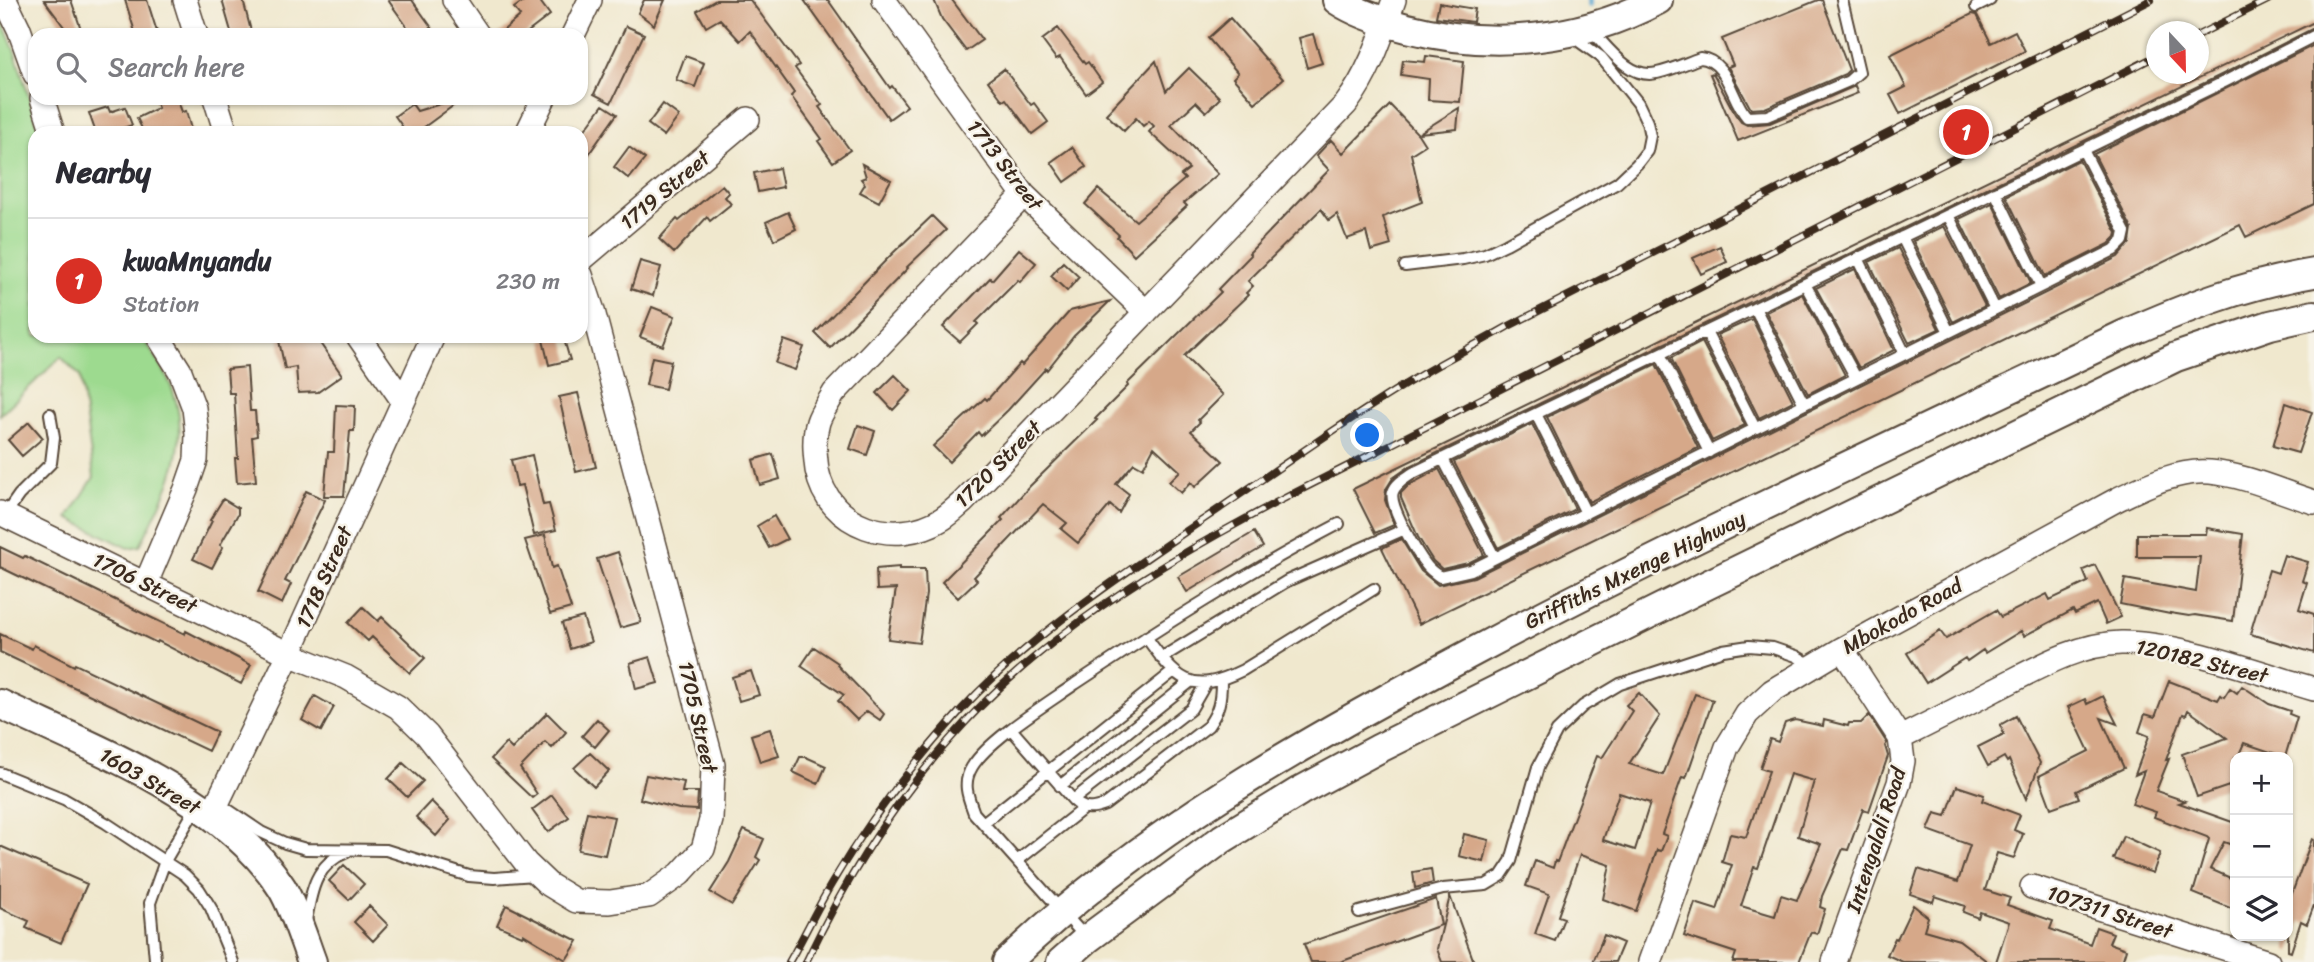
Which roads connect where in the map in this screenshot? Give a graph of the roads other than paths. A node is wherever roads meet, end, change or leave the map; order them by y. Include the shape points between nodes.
1 (5, 0) edge
2 (185, 0) edge
3 (454, 0) edge
4 (590, 0) edge
5 (884, 0) edge
6 (1338, 0) edge
7 (1658, 0) edge
8 (1842, 0) edge
9 (1990, 0) edge
10 (1976, 7) dead end
11 (1390, 11) edge
12 (194, 28) edge
13 (473, 28) edge
14 (576, 28) edge
15 (1579, 31) junction
16 (2314, 36) edge
17 (28, 54) edge
18 (44, 105) edge
19 (217, 105) edge
20 (748, 119) dead end
21 (51, 126) edge
22 (224, 126) edge
23 (2083, 150) junction
24 (1995, 192) junction
25 (1024, 195) junction
26 (1948, 215) junction
27 (1902, 237) junction
28 (588, 254) edge
29 (1858, 258) junction
30 (1405, 266) dead end
31 (2314, 273) edge
32 (1805, 284) junction
33 (2041, 286) junction
34 (588, 298) edge
35 (1755, 308) junction
36 (1995, 309) junction
37 (1146, 312) junction
38 (2314, 315) edge
39 (1706, 332) junction
40 (1949, 332) junction
41 (162, 343) edge
42 (363, 343) edge
43 (429, 343) edge
44 (1660, 354) junction
45 (1905, 354) junction
46 (1856, 378) junction
47 (403, 401) junction
48 (1804, 404) junction
49 (50, 414) dead end
50 (1536, 414) junction
51 (1755, 428) junction
52 (1709, 452) junction
53 (1443, 459) junction
54 (2314, 502) edge
55 (1586, 513) junction
56 (2, 514) edge
57 (1339, 524) dead end
58 (1405, 529) junction
59 (1495, 558) junction
60 (146, 583) junction
61 (1374, 589) dead end
62 (1146, 637) junction
63 (1842, 649) junction
64 (289, 654) junction
65 (1161, 658) junction
66 (1814, 666) junction
67 (1174, 671) junction
68 (1221, 681) junction
69 (1190, 682) junction
70 (1206, 683) junction
71 (2314, 689) edge
72 (0, 704) edge
73 (1012, 730) junction
74 (1900, 738) junction
75 (1047, 772) junction
76 (0, 773) edge
77 (1059, 786) junction
78 (1073, 800) junction
79 (208, 808) junction
80 (1084, 808) junction
81 (983, 823) junction
82 (359, 848) junction
83 (165, 861) junction
84 (1017, 861) junction
85 (539, 874) junction
86 (2032, 887) dead end
87 (1064, 912) junction
88 (1359, 912) dead end
89 (1087, 939) junction
90 (307, 950) edge
91 (155, 960) dead end
92 (233, 962) edge
93 (1007, 962) edge
94 (1061, 962) edge
95 (1650, 962) edge
96 (1834, 962) edge
97 (2268, 962) edge

1 - 17 street
2 - 12 street
3 - 13 street
4 - 14 street
5 - 25 street, 1713 Street
6 - 11 street via 1347,6
7 - 15 street via 1629,16
8 - 15 lane via 1859,72 1849,81 1767,116 1747,117 1721,70 1706,58 1658,73 1639,73
9 - 10 lane
11 - 15 street via 1439,36 1503,40
11 - 37 street, 1720 Street via 1362,83 1346,104
15 - 30 lane via 1638,103 1650,136 1647,151 1617,183 1485,254
16 - 23 lane
18 - 21 street
19 - 22 street
20 - 28 street, 1719 Street
23 - 24 lane
23 - 33 lane via 2125,232 2123,241 2114,250
24 - 26 lane
24 - 33 lane
25 - 37 street, 1713 Street
25 - 37 street, 1720 Street via 834,393 818,420 814,450 819,480 832,505 853,522 879,531 914,530 942,519
26 - 27 lane
26 - 36 lane
27 - 29 lane
27 - 40 lane
29 - 32 lane
29 - 45 lane
31 - 87 street, Griffiths Mxenge Highway via 2270,280 2204,300 2123,335 1580,596 1355,714 1243,782 1172,829
32 - 35 lane
32 - 46 lane
33 - 36 lane
34 - 85 street, 1705 Street via 713,765 711,820 703,849 680,874 649,896 576,901
35 - 39 lane
35 - 48 lane
36 - 40 lane
38 - 89 street via 2176,357 1448,713 1300,791 1222,839
39 - 44 lane
39 - 51 lane
40 - 45 lane
41 - 60 street via 180,371 194,408 196,460
42 - 47 street
43 - 47 street, 1718 Street
44 - 50 lane
44 - 52 lane
45 - 46 lane
46 - 48 lane
47 - 64 street, 1718 Street
48 - 51 lane
49 - 56 lane via 54,438 51,463
50 - 53 lane
50 - 55 lane
51 - 52 lane
52 - 55 lane
53 - 58 lane via 1413,473 1392,492
53 - 59 lane
54 - 63 street, Mbokodo Road via 2232,476 2208,472 2178,476 2118,499
55 - 59 lane
56 - 60 street, 1706 Street
57 - 62 lane
58 - 59 lane via 1428,568 1440,577 1471,570
58 - 65 lane via 1287,581
60 - 64 street, 1706 Street
61 - 68 lane
62 - 65 lane
62 - 73 lane
63 - 66 street, Mbokodo Road
63 - 74 street, Intengalali Road
64 - 79 street, 1718 Street
64 - 85 street, 1705 Street via 346,677 398,707 427,735
65 - 67 lane
66 - 88 lane via 1773,648 1749,646 1723,650 1620,684 1583,706 1557,731 1538,767 1511,861 1501,876 1486,885 1443,889
66 - 95 street, Mbokodo Road via 1772,691 1747,714 1727,747
67 - 69 lane
67 - 75 lane
68 - 70 lane
68 - 80 lane via 1221,701 1208,726 1105,805
69 - 70 lane
69 - 77 lane
70 - 78 lane via 1191,709
71 - 74 street, 120182 Street via 2199,656 2120,643 2085,649 2048,663
72 - 79 street, 1603 Street
73 - 75 lane
73 - 81 lane via 972,766 966,782 974,813
74 - 96 street, Intengalali Road via 1903,761 1899,783
75 - 77 lane
75 - 81 lane
76 - 83 lane via 64,799
77 - 78 lane
78 - 80 lane
79 - 82 lane via 306,849
79 - 83 lane
79 - 90 street, 1603 Street via 283,890
80 - 84 lane
81 - 84 lane
82 - 85 lane via 386,850 469,876
82 - 90 lane via 322,868 313,886
83 - 91 lane via 150,903
83 - 92 lane via 199,889
84 - 87 lane
86 - 97 street, 107311 Street
87 - 89 lane
87 - 93 street, Griffiths Mxenge Highway
89 - 94 street

